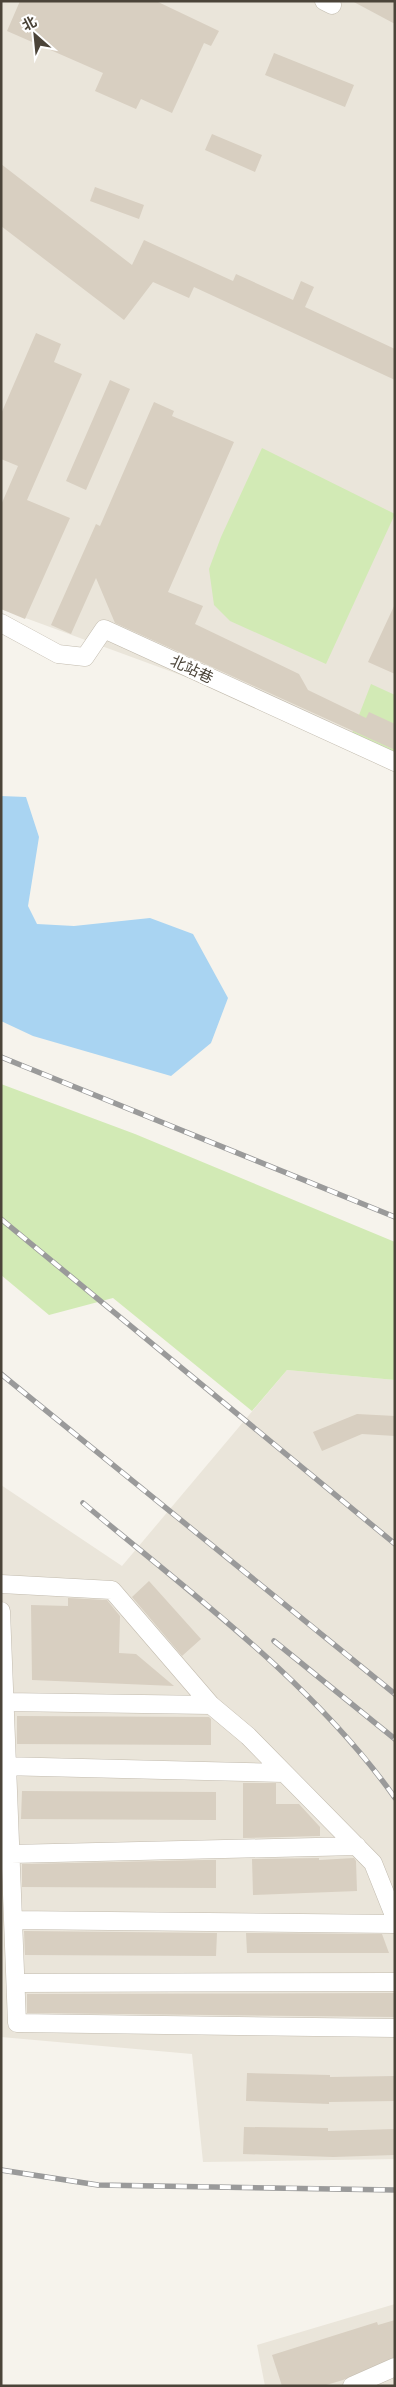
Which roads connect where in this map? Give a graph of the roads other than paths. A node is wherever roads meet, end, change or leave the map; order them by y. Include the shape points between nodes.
1 (1, 623) edge
2 (395, 762) edge
3 (1, 1584) edge
4 (1, 1611) edge
5 (5, 1702) junction
6 (211, 1705) junction
7 (4, 1766) edge
8 (284, 1772) junction
9 (357, 1846) junction
10 (11, 1854) junction
11 (395, 1918) edge
12 (13, 1920) junction
13 (395, 1924) edge
14 (395, 1982) edge
15 (16, 1983) junction
16 (395, 2028) edge
17 (395, 2367) edge
18 (352, 2386) edge

1 - 2 street, 北站巷 via 58,654 86,657 104,629
3 - 6 street via 112,1590
4 - 5 street
5 - 6 street
5 - 7 street
6 - 8 street
7 - 8 street
7 - 10 street
8 - 9 street
9 - 10 street
9 - 11 street via 373,1863
10 - 12 street
12 - 13 street
12 - 15 street
14 - 15 street
15 - 16 street via 17,2023
17 - 18 street

